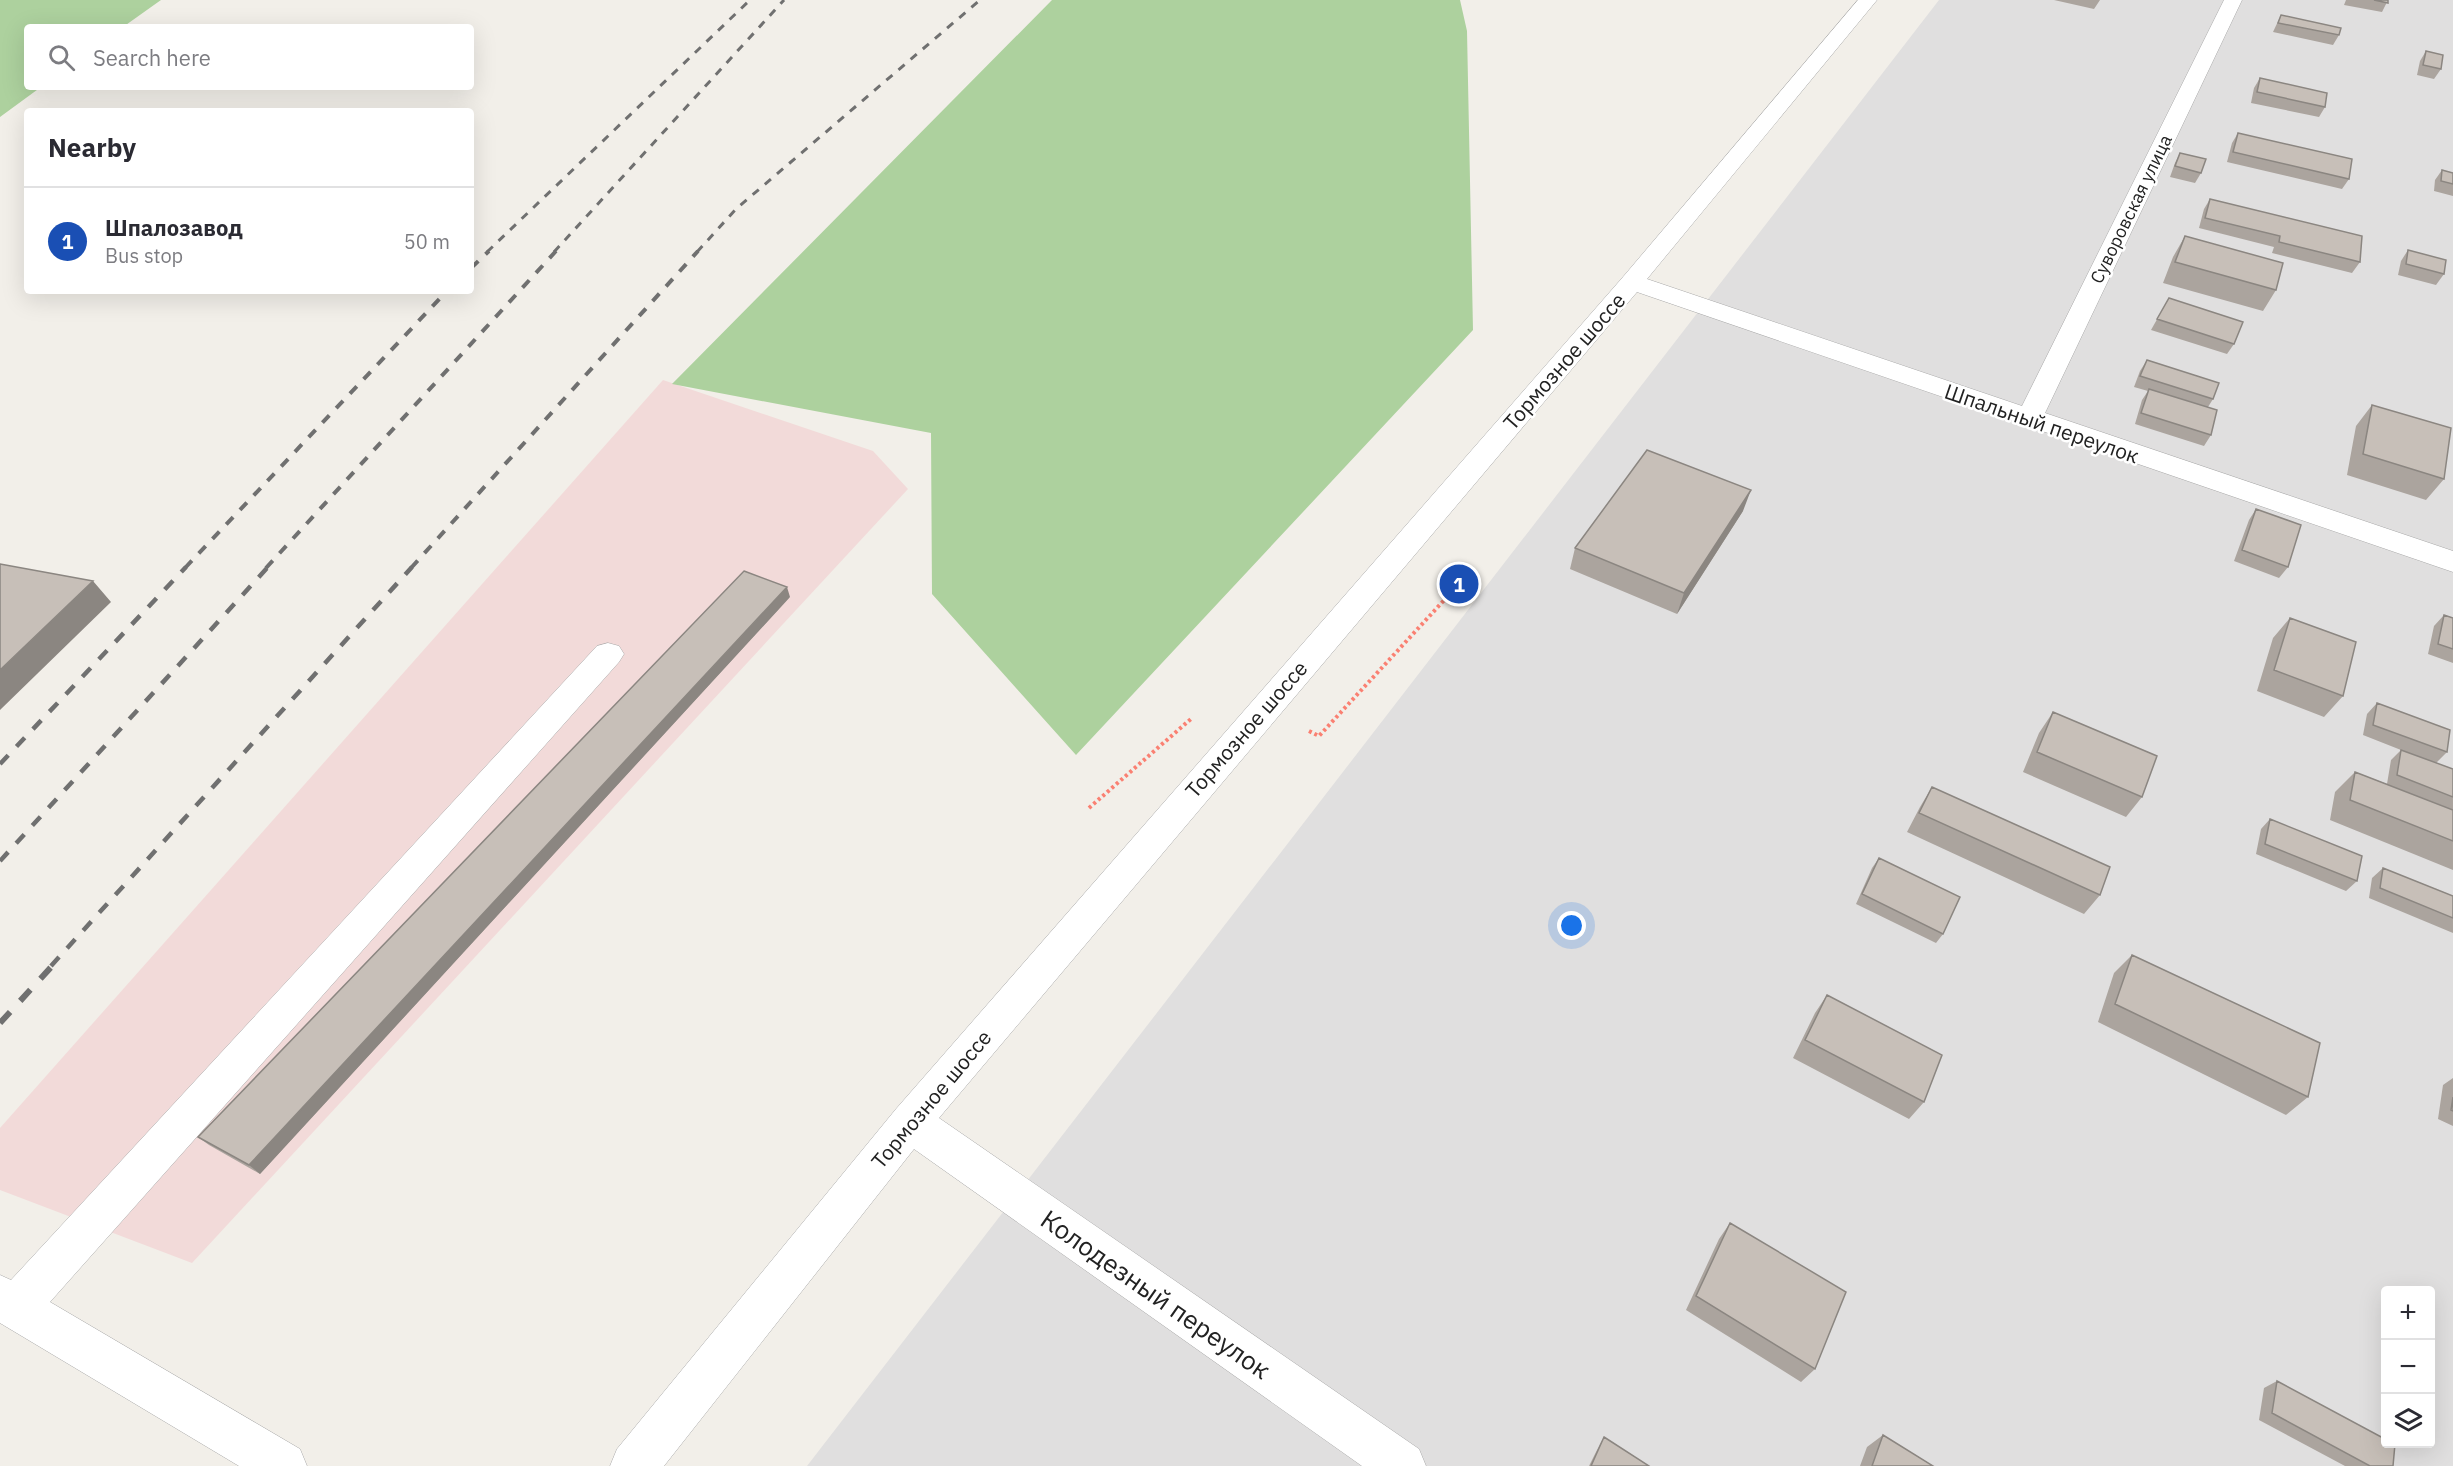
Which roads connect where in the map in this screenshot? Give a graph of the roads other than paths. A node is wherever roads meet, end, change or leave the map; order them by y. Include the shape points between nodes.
1 (1868, 0) edge
2 (2233, 0) edge
3 (1632, 282) junction
4 (2029, 418) junction
5 (2453, 562) edge
6 (608, 654) dead end
7 (910, 1122) junction
8 (8, 1302) edge
9 (283, 1466) edge
10 (634, 1466) edge
11 (1402, 1466) edge

1 - 3 street, Тормозное шоссе
2 - 4 street, Суворовская улица
3 - 4 street, Шпальный переулок
3 - 7 street, Тормозное шоссе
4 - 5 street, Шпальный переулок
6 - 8 street
7 - 10 street, Тормозное шоссе
7 - 11 street, Колодезный переулок
8 - 9 street

